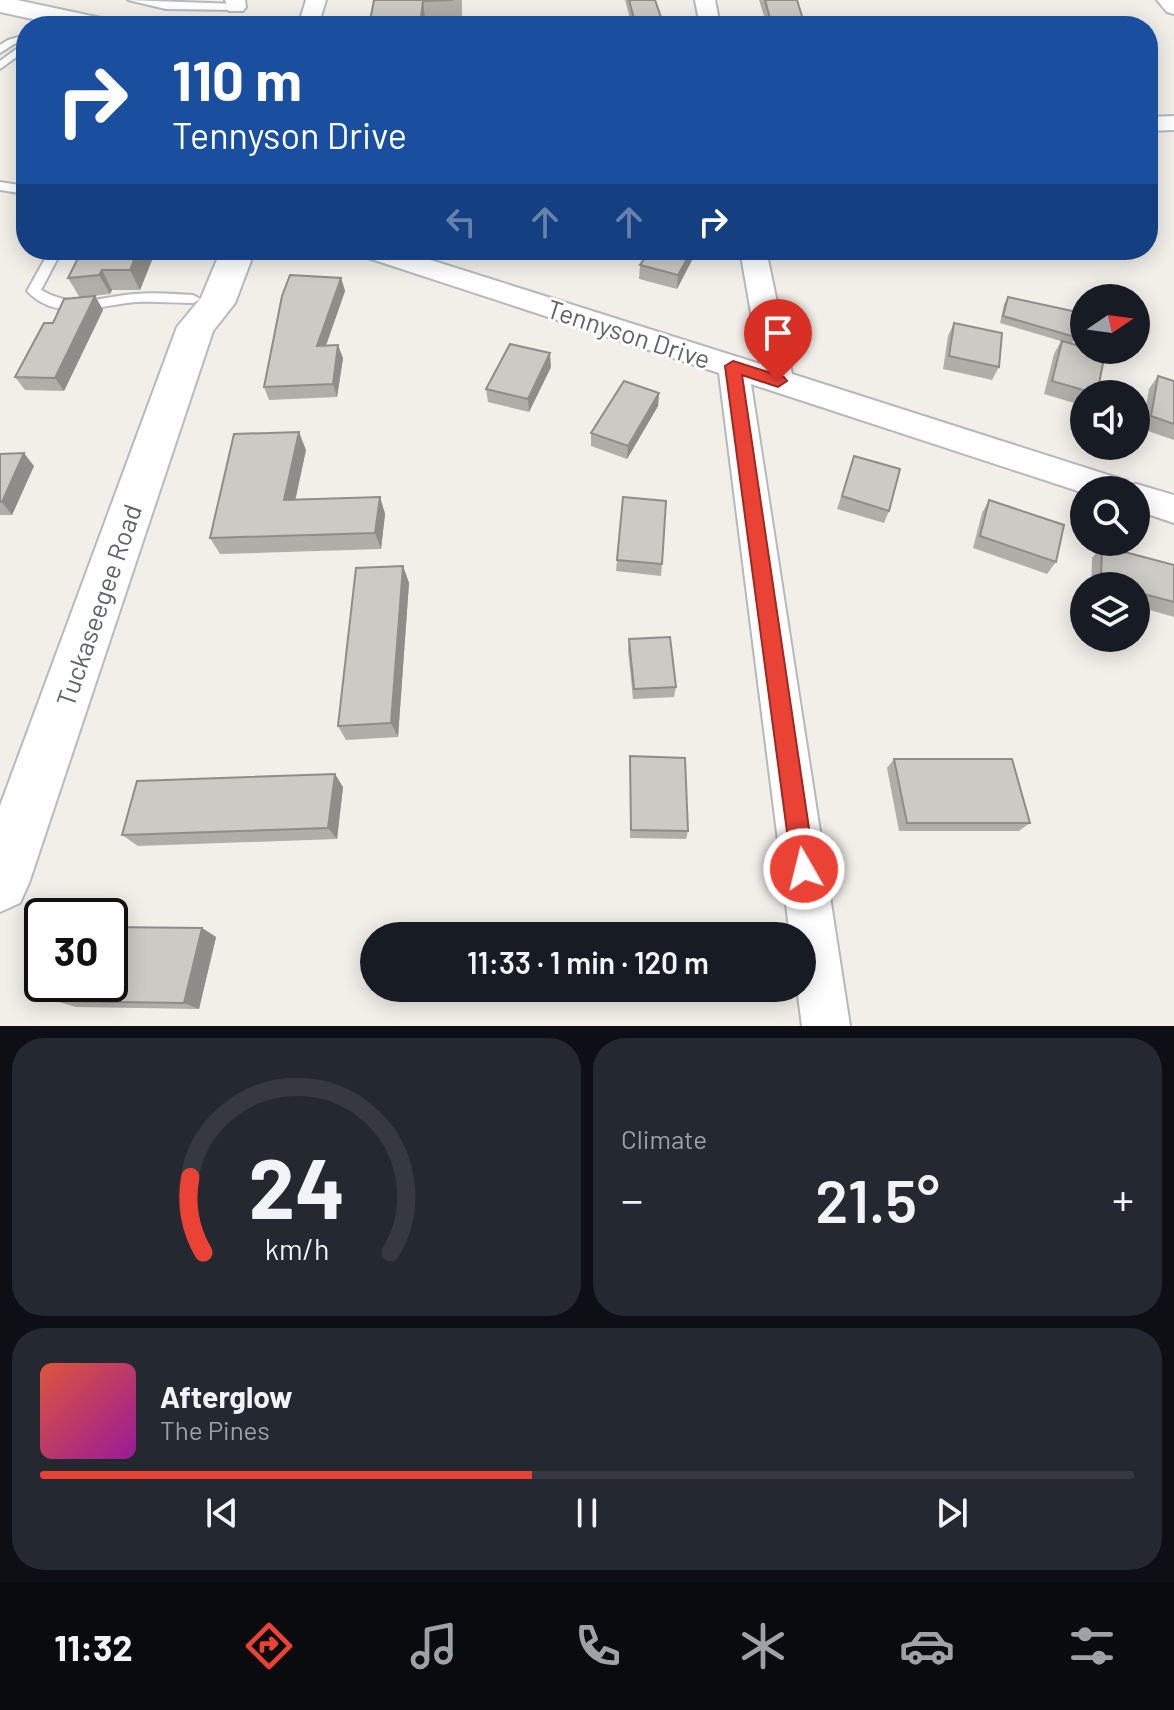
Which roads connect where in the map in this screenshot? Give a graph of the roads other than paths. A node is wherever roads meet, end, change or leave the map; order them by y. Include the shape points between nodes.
1 (133, 0) edge
2 (1167, 0) edge
3 (236, 3) edge
4 (0, 4) edge
5 (184, 4) edge
6 (1174, 8) edge
7 (55, 16) edge
8 (16, 53) edge
9 (0, 66) edge
10 (51, 260) edge
11 (210, 260) edge
12 (234, 260) edge
13 (402, 260) edge
14 (755, 260) edge
15 (195, 313) junction
16 (733, 366) junction
17 (778, 381) junction
18 (1072, 476) edge
19 (1150, 501) edge
20 (1174, 509) edge
21 (0, 883) edge
22 (826, 1026) edge

1 - 5 lane
2 - 6 street
3 - 5 lane
4 - 7 main road
8 - 9 lane
10 - 15 lane via 34,291 53,305 88,307 136,298
11 - 15 main road, Tuckaseegee Road
12 - 15 main road, Tuckaseegee Road via 217,303
13 - 16 street, Tennyson Drive
14 - 17 street
15 - 21 main road, Tuckaseegee Road
16 - 17 street, Tennyson Drive
16 - 22 street
17 - 18 street, Tennyson Drive
19 - 20 street

